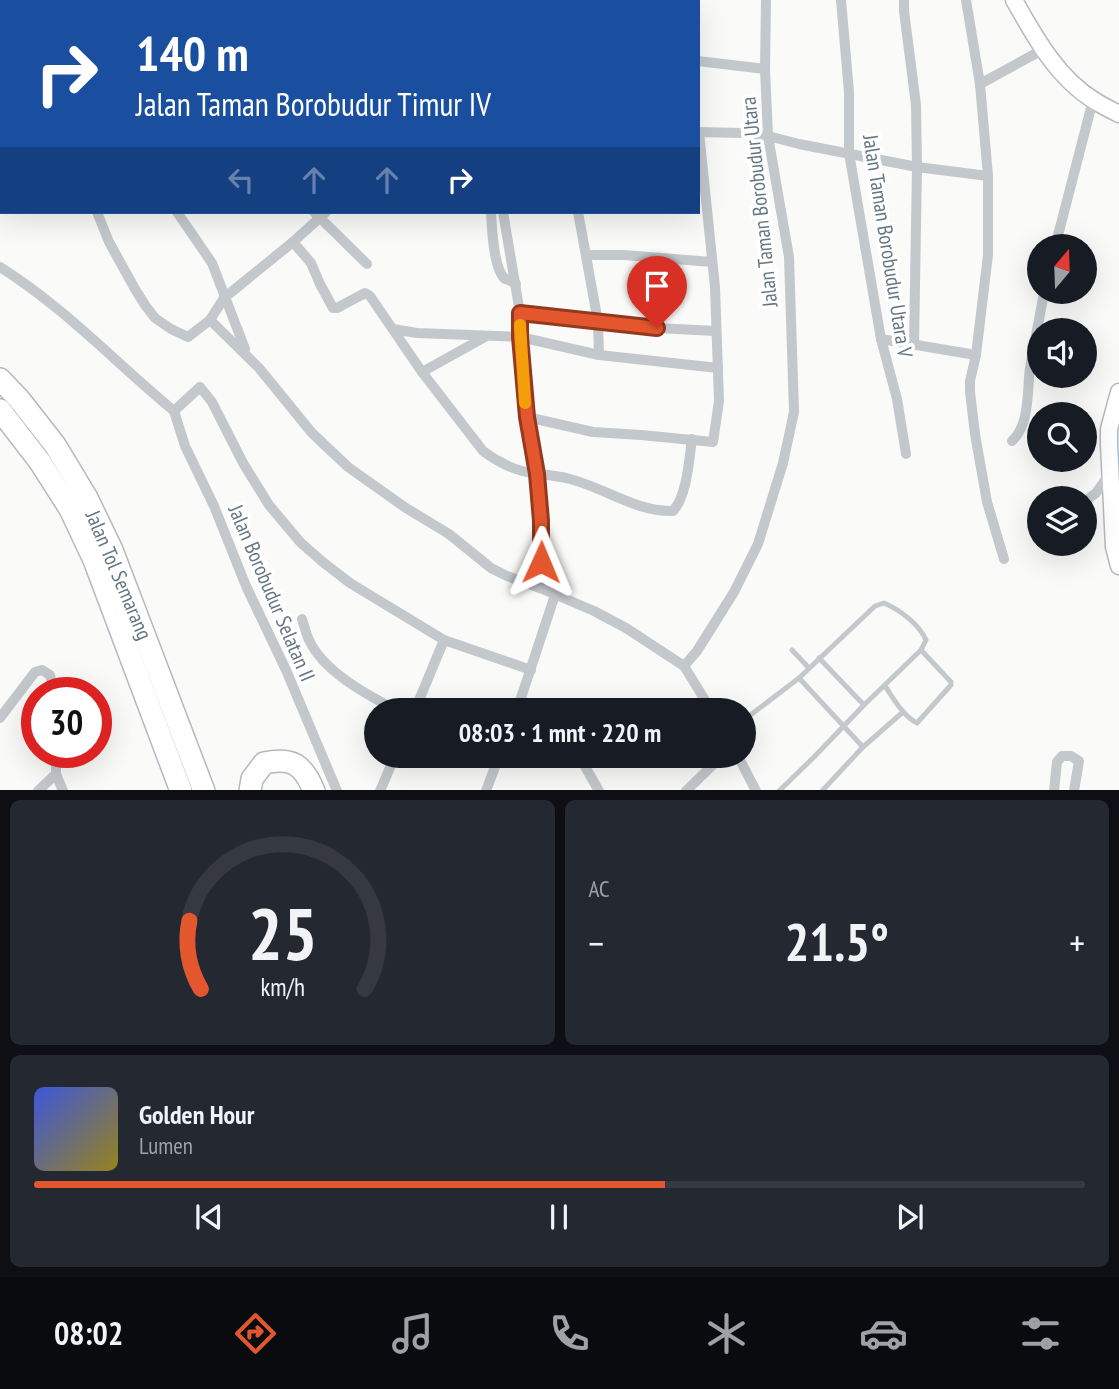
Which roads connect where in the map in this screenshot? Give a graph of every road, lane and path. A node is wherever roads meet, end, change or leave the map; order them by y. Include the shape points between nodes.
1 (766, 0) edge
2 (841, 0) edge
3 (904, 0) edge
4 (966, 0) edge
5 (1014, 0) edge
6 (1044, 49) junction
7 (700, 61) edge
8 (765, 69) junction
9 (980, 84) junction
10 (1093, 100) junction
11 (1119, 114) edge
12 (700, 132) edge
13 (768, 136) junction
14 (700, 153) edge
15 (849, 153) junction
16 (917, 167) junction
17 (988, 176) junction
18 (702, 195) edge
19 (98, 214) edge
20 (178, 214) edge
21 (320, 214) edge
22 (491, 214) edge
23 (578, 214) edge
24 (503, 217) edge
25 (1058, 234) edge
26 (293, 242) junction
27 (586, 255) junction
28 (712, 262) junction
29 (367, 264) dead end
30 (0, 267) edge
31 (516, 284) junction
32 (224, 298) junction
33 (1042, 304) edge
34 (520, 313) junction
35 (210, 320) junction
36 (598, 322) junction
37 (393, 329) junction
38 (716, 331) junction
39 (487, 335) junction
40 (520, 337) junction
41 (881, 339) junction
42 (914, 345) junction
43 (247, 355) junction
44 (599, 355) junction
45 (976, 355) junction
46 (718, 368) junction
47 (422, 372) junction
48 (0, 379) edge
49 (1119, 392) edge
50 (0, 410) edge
51 (174, 411) junction
52 (527, 417) junction
53 (692, 439) junction
54 (1012, 441) dead end
55 (906, 454) dead end
56 (1110, 473) junction
57 (537, 474) junction
58 (1097, 492) edge
59 (1004, 559) dead end
60 (1119, 566) edge
61 (540, 588) junction
62 (555, 594) junction
63 (302, 619) dead end
64 (444, 640) junction
65 (792, 650) dead end
66 (921, 650) junction
67 (819, 658) junction
68 (684, 666) junction
69 (809, 668) junction
70 (531, 670) junction
71 (31, 677) edge
72 (50, 677) edge
73 (799, 678) junction
74 (885, 686) junction
75 (21, 691) edge
76 (372, 698) edge
77 (420, 698) edge
78 (521, 698) edge
79 (704, 698) edge
80 (864, 705) junction
81 (756, 711) edge
82 (903, 712) junction
83 (0, 719) edge
84 (844, 726) junction
85 (863, 747) junction
86 (56, 768) edge
87 (390, 768) edge
88 (494, 768) edge
89 (586, 768) edge
90 (709, 768) edge
91 (744, 768) edge
92 (56, 774) junction
93 (782, 789) edge
94 (38, 790) edge
95 (63, 790) edge
96 (181, 790) edge
97 (204, 790) edge
98 (250, 790) edge
99 (314, 790) edge
100 (337, 790) edge
101 (380, 790) edge
102 (486, 790) edge
103 (599, 790) edge
104 (686, 790) edge
105 (756, 790) edge
106 (822, 790) edge
107 (1054, 790) edge
108 (1074, 790) edge

1 - 8 street, Jalan Taman Borobudur Utara
2 - 15 street, Jalan Taman Borobudur Utara V
3 - 16 street via 916,105
4 - 9 street
5 - 6 street
6 - 9 street
6 - 10 street
7 - 8 street
8 - 13 street, Jalan Taman Borobudur Utara
9 - 17 street
10 - 11 street
10 - 25 street
12 - 13 street
13 - 15 street
13 - 68 street, Jalan Taman Borobudur Utara via 789,257 794,412 758,544 734,592
14 - 18 street
15 - 16 street
15 - 41 street, Jalan Taman Borobudur Utara V
16 - 17 street
16 - 42 street
17 - 45 street via 988,255
18 - 28 street
19 - 35 street via 109,242 155,318 188,337
20 - 32 street via 212,263
21 - 26 street
21 - 29 street
22 - 31 street via 499,270
23 - 27 street
24 - 31 street
26 - 32 street
26 - 37 street via 311,263 333,308 365,293
27 - 28 street
27 - 36 street
28 - 38 street
30 - 51 street via 61,311
31 - 34 street
32 - 35 street
32 - 43 street
33 - 54 street via 1026,412
34 - 36 street
34 - 40 street
35 - 43 street
36 - 38 street
36 - 44 street
37 - 39 street
37 - 47 street
38 - 46 street
39 - 40 street
39 - 47 street
40 - 44 street
40 - 52 street
41 - 42 street
41 - 55 street, Jalan Taman Borobudur Utara V
42 - 45 street
43 - 61 street via 312,433 348,467 449,534 491,568
44 - 46 street
45 - 59 street via 970,381 975,434 987,502
46 - 53 street via 713,442
47 - 57 street via 483,451
48 - 97 highway, Jalan Tol Semarang via 55,445 87,498 112,550
49 - 56 street via 1110,429
50 - 96 highway, Jalan Tol Semarang via 70,509 94,560
51 - 64 street via 200,387 269,505 301,543 350,583
51 - 100 street, Jalan Borobudur Selatan II via 185,446
52 - 53 street via 593,432
52 - 57 street
53 - 57 street via 683,490 673,511 631,503 569,478
56 - 58 street
56 - 60 street
57 - 61 street
61 - 62 street
62 - 68 street via 615,622
62 - 70 street
63 - 76 street via 310,642 329,668
64 - 70 street
64 - 77 street
65 - 69 lane
66 - 67 lane via 926,640 923,634 884,603 875,606
66 - 74 lane
66 - 82 lane via 951,685 916,723
67 - 69 lane
67 - 80 lane
68 - 79 street
69 - 73 lane
70 - 78 street
71 - 72 street via 42,670
73 - 81 lane
73 - 84 lane
74 - 80 lane
74 - 82 lane
75 - 83 street
80 - 84 lane
82 - 85 lane
84 - 85 lane
84 - 93 lane
85 - 106 lane
86 - 92 street
87 - 101 street
88 - 102 street
89 - 103 street
90 - 104 street
91 - 105 street
92 - 94 street
92 - 95 street
98 - 99 highway via 264,763 280,759 299,766
107 - 108 street via 1057,762 1062,756 1071,756 1079,761

